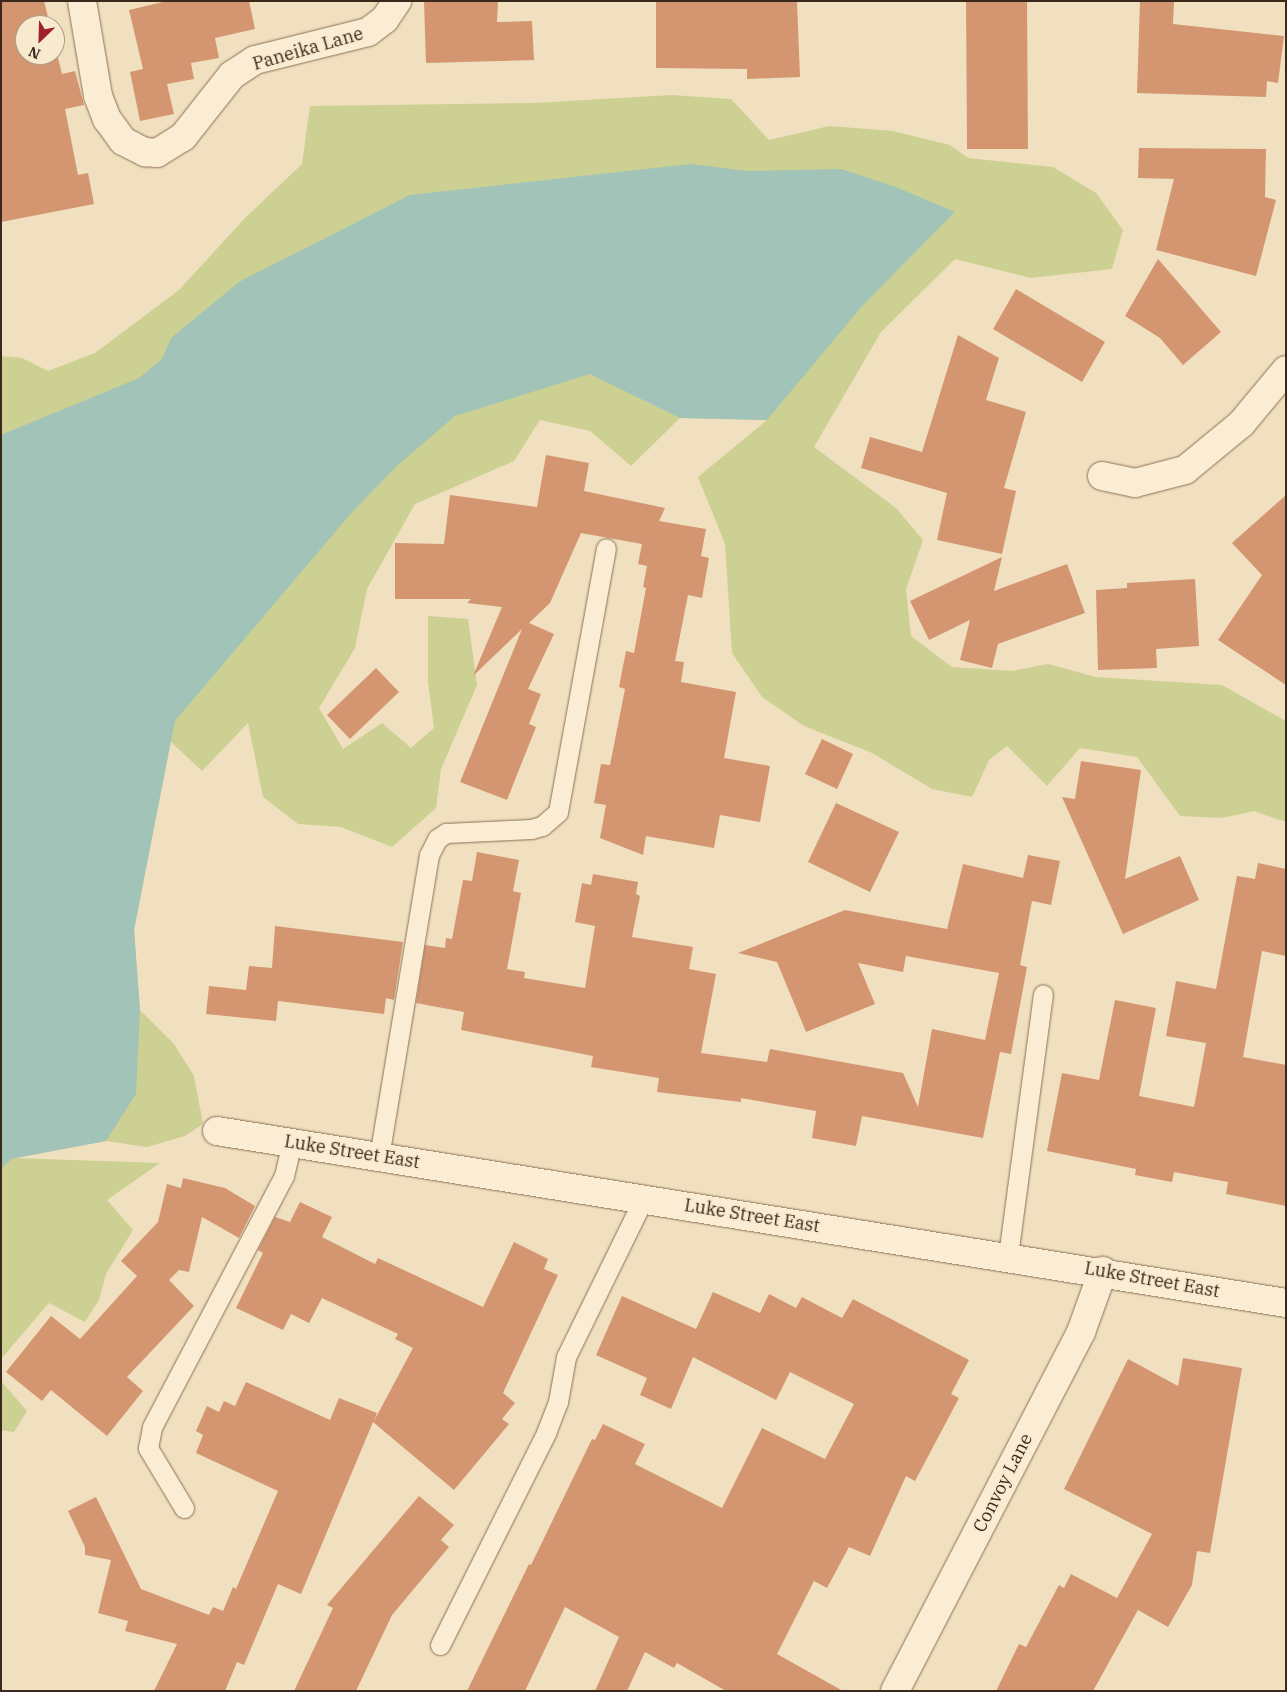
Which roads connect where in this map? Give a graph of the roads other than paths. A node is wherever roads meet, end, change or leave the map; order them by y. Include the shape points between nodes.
1 (82, 1) edge
2 (397, 1) edge
3 (1286, 370) edge
4 (1102, 476) dead end
5 (606, 548) dead end
6 (1043, 994) dead end
7 (217, 1130) dead end
8 (292, 1142) junction
9 (379, 1157) junction
10 (644, 1198) junction
11 (1008, 1256) junction
12 (1103, 1272) junction
13 (1286, 1303) edge
14 (184, 1508) dead end
15 (440, 1645) dead end
16 (895, 1691) edge

1 - 2 street, Paneika Lane via 98,96 107,119 123,141 146,152 157,152 183,137 232,75 256,60 368,32 385,19
3 - 4 street via 1240,424 1185,470 1135,483
5 - 9 lane via 558,812 542,826 530,829 446,833 437,840 429,855
6 - 11 lane
7 - 8 street, Luke Street East
8 - 9 street, Luke Street East
8 - 14 lane via 284,1176 152,1427 148,1448
9 - 10 street, Luke Street East
10 - 11 street, Luke Street East
10 - 15 lane via 566,1357 558,1402 546,1432
11 - 12 street, Luke Street East
12 - 13 street, Luke Street East
12 - 16 street, Convoy Lane via 1081,1332

